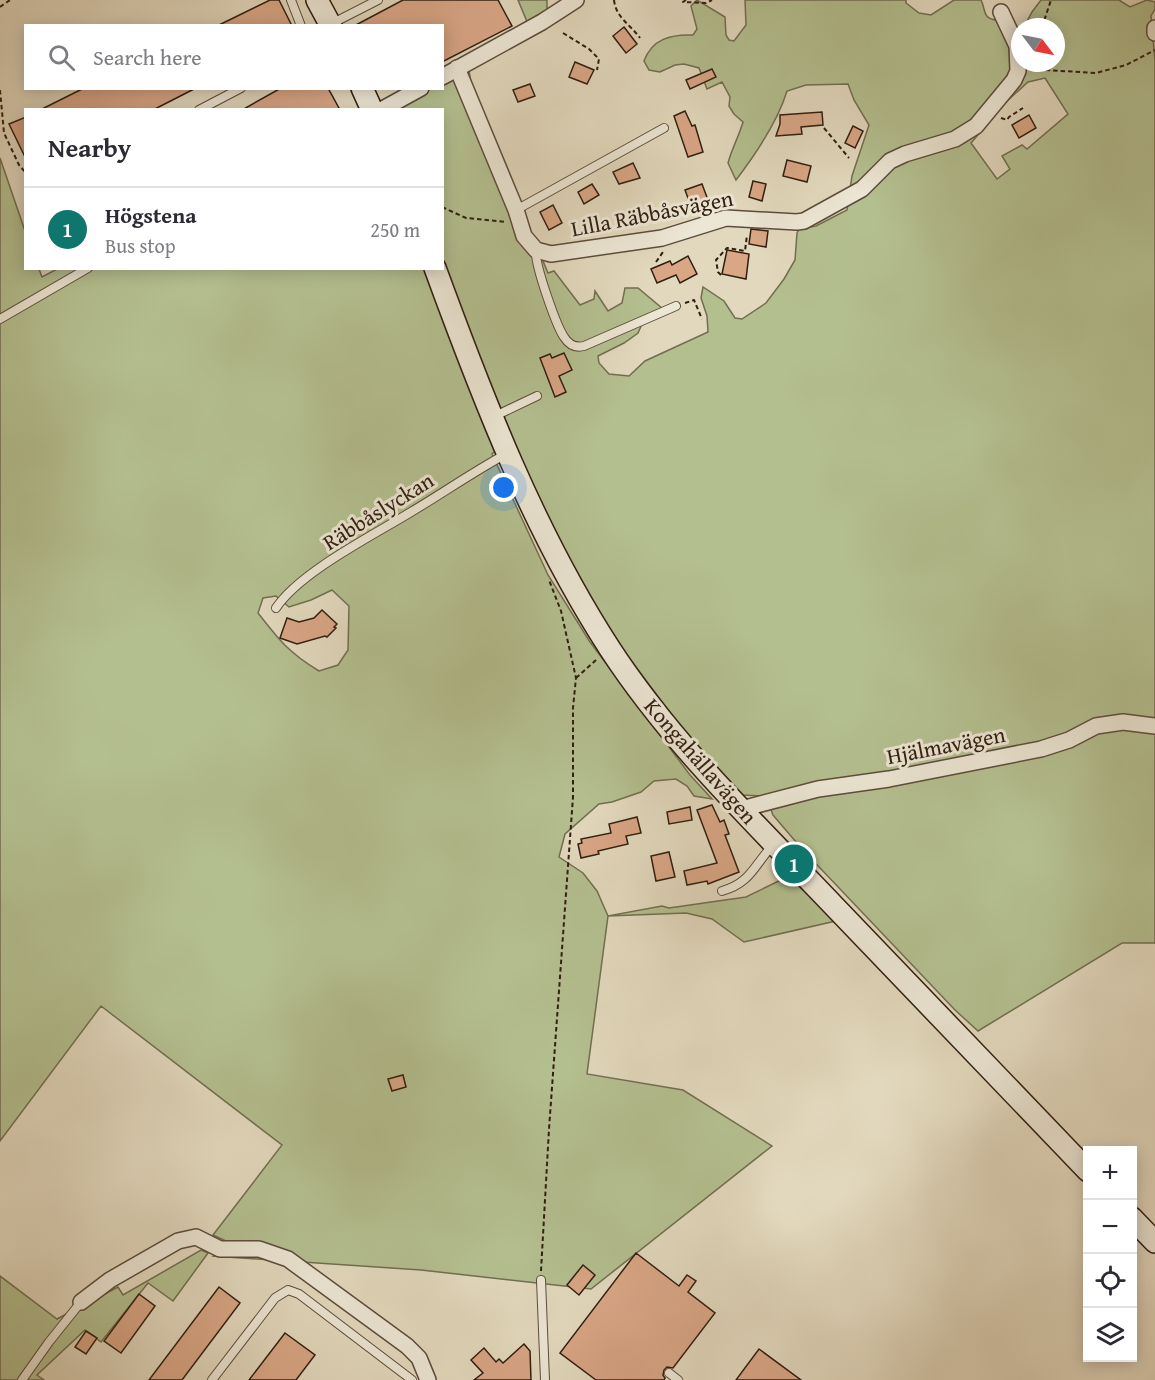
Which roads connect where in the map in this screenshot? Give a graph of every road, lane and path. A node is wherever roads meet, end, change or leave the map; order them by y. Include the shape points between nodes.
1 (10, 0) edge
2 (291, 0) edge
3 (317, 0) edge
4 (378, 0) edge
5 (576, 0) edge
6 (614, 0) edge
7 (686, 0) edge
8 (712, 0) edge
9 (1051, 0) edge
10 (0, 8) edge
11 (1001, 12) dead end
12 (1045, 18) edge
13 (300, 24) edge
14 (330, 24) edge
15 (333, 24) edge
16 (1155, 28) edge
17 (563, 33) dead end
18 (1011, 33) edge
19 (1155, 33) edge
20 (640, 38) dead end
21 (1155, 50) edge
22 (457, 69) junction
23 (597, 70) dead end
24 (1065, 70) edge
25 (1018, 72) edge
26 (444, 75) edge
27 (0, 90) edge
28 (237, 90) edge
29 (363, 90) edge
30 (417, 90) edge
31 (203, 108) edge
32 (371, 108) edge
33 (385, 108) edge
34 (1023, 108) dead end
35 (988, 112) junction
36 (664, 128) dead end
37 (824, 128) dead end
38 (849, 158) dead end
39 (24, 171) edge
40 (444, 208) edge
41 (518, 217) junction
42 (747, 235) dead end
43 (536, 250) junction
44 (85, 270) edge
45 (436, 270) edge
46 (721, 274) dead end
47 (676, 306) joint
48 (0, 319) edge
49 (702, 319) dead end
50 (537, 396) dead end
51 (491, 418) junction
52 (507, 453) junction
53 (548, 578) dead end
54 (276, 609) dead end
55 (610, 649) junction
56 (576, 678) junction
57 (1155, 726) edge
58 (744, 812) junction
59 (774, 844) junction
60 (722, 891) dead end
61 (1083, 1166) edge
62 (1137, 1223) edge
63 (1155, 1242) edge
64 (542, 1280) joint
65 (81, 1302) joint
66 (669, 1373) dead end
67 (22, 1380) edge
68 (212, 1380) edge
69 (412, 1380) edge
70 (428, 1380) edge
71 (545, 1380) edge
72 (678, 1380) edge

1 - 10 path
2 - 13 lane
3 - 14 street
4 - 15 lane
5 - 22 street
6 - 20 path via 620,16
7 - 8 path via 683,2
9 - 12 path
11 - 18 street
16 - 19 street
17 - 23 path via 599,59
21 - 24 path via 1126,65 1096,73
22 - 26 street
22 - 41 street
25 - 35 street, Lilla Räbbåsvägen
27 - 39 path via 3,133
28 - 31 lane
29 - 32 street
30 - 33 street
34 - 35 path via 1007,120
35 - 43 street, Lilla Räbbåsvägen via 976,126 955,139 890,161 862,189 804,221 726,218 662,238 551,254
36 - 41 lane
37 - 38 path
40 - 41 path via 466,218
41 - 43 street via 524,236
42 - 46 path via 745,251 727,249 716,260
43 - 47 lane via 539,272 560,328 575,347
44 - 48 lane
45 - 51 street, Kongahällavägen
47 - 49 path via 694,300
50 - 51 lane
51 - 52 street, Kongahällavägen
52 - 54 lane, Räbbåslyckan via 338,556 283,597
52 - 55 street, Kongahällavägen via 556,554
53 - 56 path via 561,611
55 - 56 path
55 - 58 street, Kongahällavägen via 652,708
56 - 64 path via 573,797
57 - 58 street, Hjälmavägen via 1123,722 1096,726 1041,749 818,789 748,807
58 - 59 street, Kongahällavägen
59 - 60 lane via 746,880
59 - 61 street, Kongahällavägen
62 - 63 street
64 - 71 lane
65 - 67 lane
65 - 70 street via 178,1241 196,1237 220,1249 266,1251 288,1259 407,1346 419,1358
66 - 72 lane
68 - 69 lane via 275,1298 288,1290 299,1294

